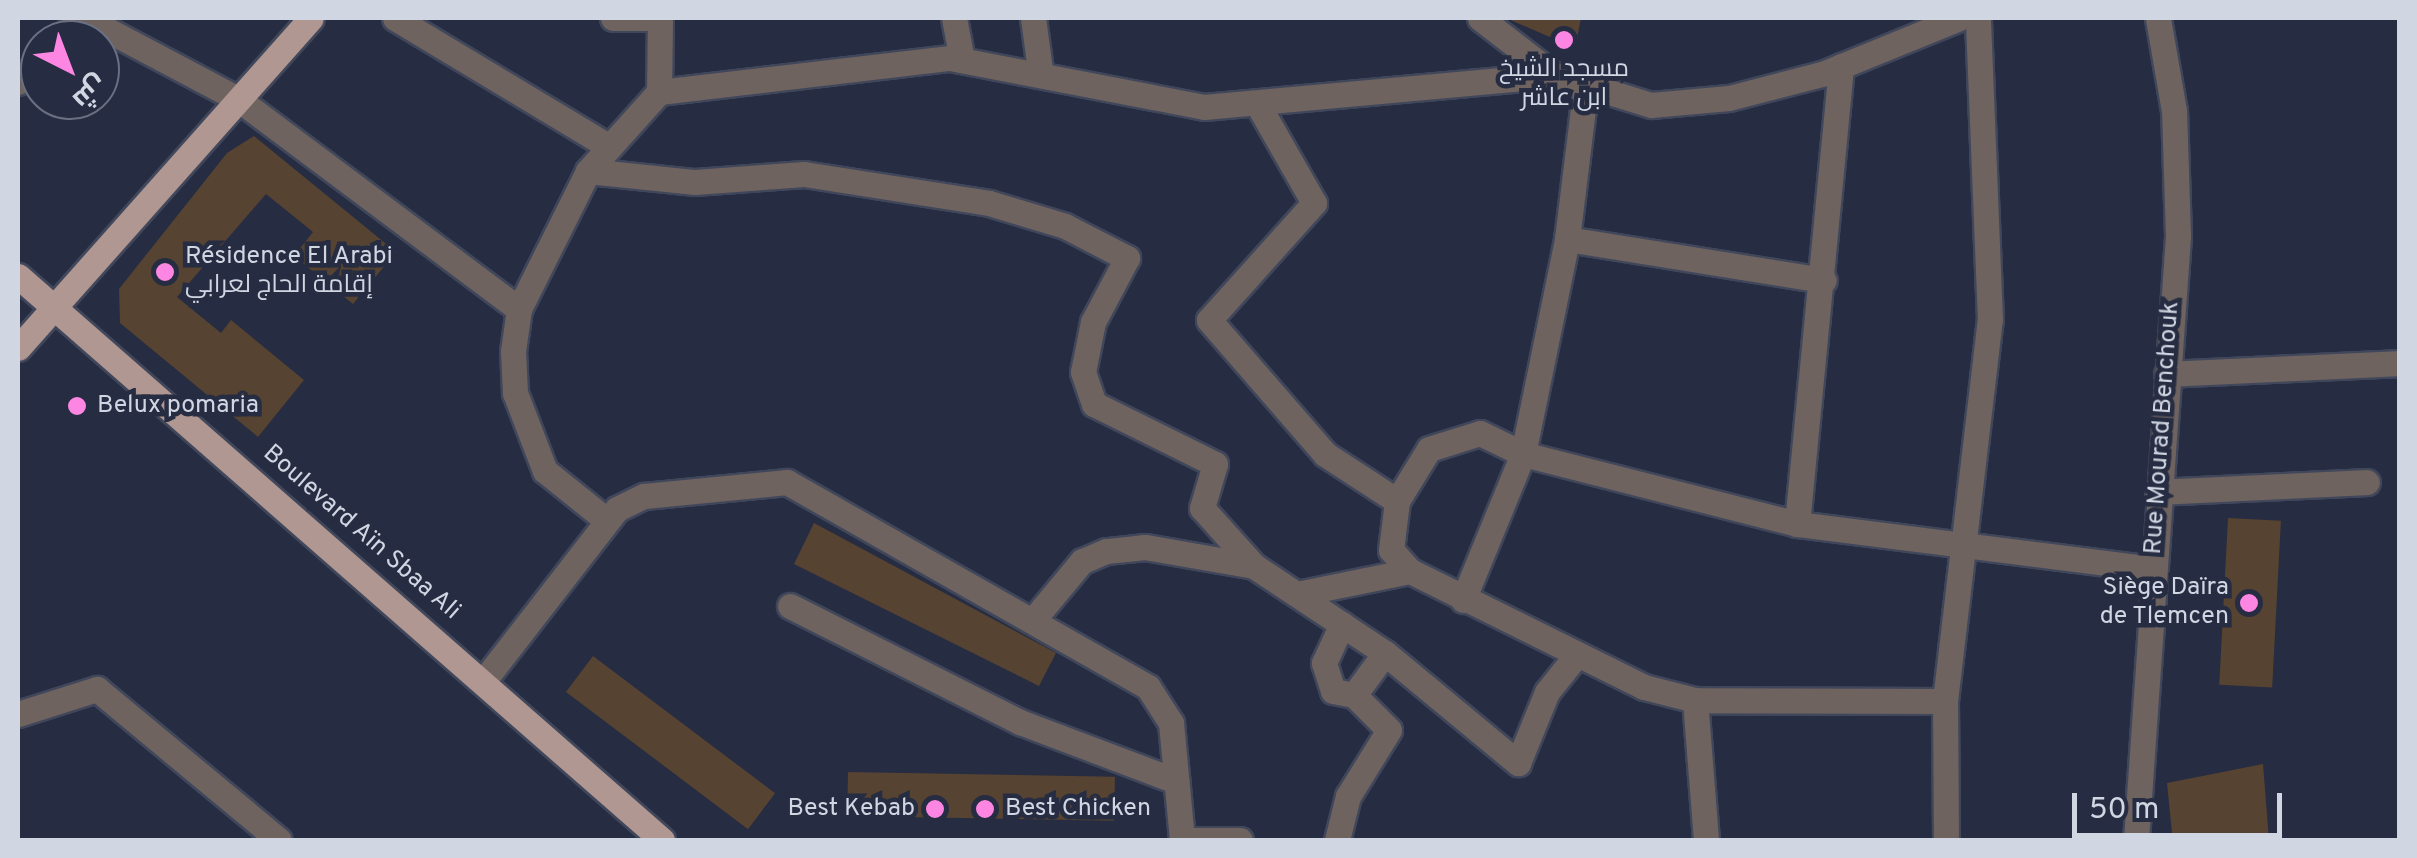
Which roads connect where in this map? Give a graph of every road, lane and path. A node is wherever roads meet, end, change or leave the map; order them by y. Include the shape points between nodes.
1 (83, 18) edge
2 (310, 18) edge
3 (396, 18) edge
4 (612, 18) edge
5 (660, 18) edge
6 (954, 18) edge
7 (1033, 18) edge
8 (1480, 18) edge
9 (1959, 18) edge
10 (1978, 18) edge
11 (2158, 18) edge
12 (962, 60) junction
13 (1841, 66) junction
14 (1040, 70) junction
15 (1554, 74) junction
16 (1586, 85) junction
17 (659, 92) junction
18 (238, 99) junction
19 (1257, 103) junction
20 (606, 145) junction
21 (588, 171) junction
22 (1567, 239) junction
23 (18, 276) edge
24 (1824, 280) junction
25 (52, 308) junction
26 (519, 309) junction
27 (18, 348) edge
28 (2400, 363) edge
29 (2167, 374) junction
30 (1522, 454) junction
31 (2367, 482) dead end
32 (2158, 492) junction
33 (1398, 501) junction
34 (604, 519) junction
35 (1797, 524) junction
36 (1965, 547) junction
37 (1254, 566) junction
38 (2152, 569) junction
39 (1410, 572) junction
40 (1297, 594) junction
41 (1464, 600) junction
42 (790, 606) dead end
43 (1033, 620) junction
44 (1342, 624) junction
45 (1384, 653) junction
46 (1575, 657) junction
47 (485, 679) junction
48 (1354, 695) junction
49 (1695, 700) junction
50 (1945, 701) junction
51 (18, 714) edge
52 (1176, 781) junction
53 (268, 836) edge
54 (662, 840) edge
55 (1182, 840) edge
56 (1240, 840) edge
57 (1337, 840) edge
58 (1706, 840) edge
59 (1946, 840) edge
60 (2136, 840) edge

1 - 18 street
2 - 18 main road
3 - 20 street
4 - 5 street
5 - 17 street
6 - 12 street
7 - 14 street
8 - 15 street
9 - 13 street
10 - 36 street via 1990,320
11 - 29 street, Rue Mourad Benchouk via 2174,111 2178,236
12 - 14 street
12 - 17 street
13 - 16 street via 1729,98 1651,105
13 - 24 street
14 - 19 street via 1204,107
15 - 16 street
15 - 19 street
16 - 22 street
17 - 20 street
18 - 25 main road
18 - 26 street
19 - 33 street via 1314,204 1209,320 1325,454
20 - 21 street
21 - 26 street
21 - 37 street via 695,182 804,174 990,204 1065,226 1127,258 1092,322 1084,372 1094,404 1215,464 1202,508
22 - 24 street
22 - 30 street
23 - 25 main road, Boulevard Aïn Sbaa Ali
24 - 35 street
25 - 27 main road
25 - 47 main road, Boulevard Aïn Sbaa Ali
26 - 34 street via 515,393 526,433 545,471
28 - 29 street
29 - 32 street, Rue Mourad Benchouk
30 - 33 street via 1480,434 1453,436 1429,450
30 - 35 street
30 - 41 street
31 - 32 street
32 - 38 street, Rue Mourad Benchouk
33 - 39 street via 1391,550
34 - 43 street via 644,496 787,482
34 - 47 street
35 - 36 street
36 - 38 street
36 - 50 street
37 - 40 street
37 - 43 street via 1145,548 1106,551 1082,561
38 - 60 street, Rue Mourad Benchouk
39 - 40 street
39 - 41 street
40 - 44 street
41 - 46 street
42 - 52 street via 1020,722
43 - 52 street via 1158,698
44 - 45 street
44 - 48 street via 1324,663 1333,691
45 - 46 street via 1518,763 1547,692
45 - 48 street
46 - 49 street
47 - 54 main road, Boulevard Aïn Sbaa Ali
48 - 57 street via 1388,730 1348,796
49 - 50 street
49 - 58 street
50 - 59 street
51 - 53 street via 97,689
52 - 55 street
55 - 56 street

